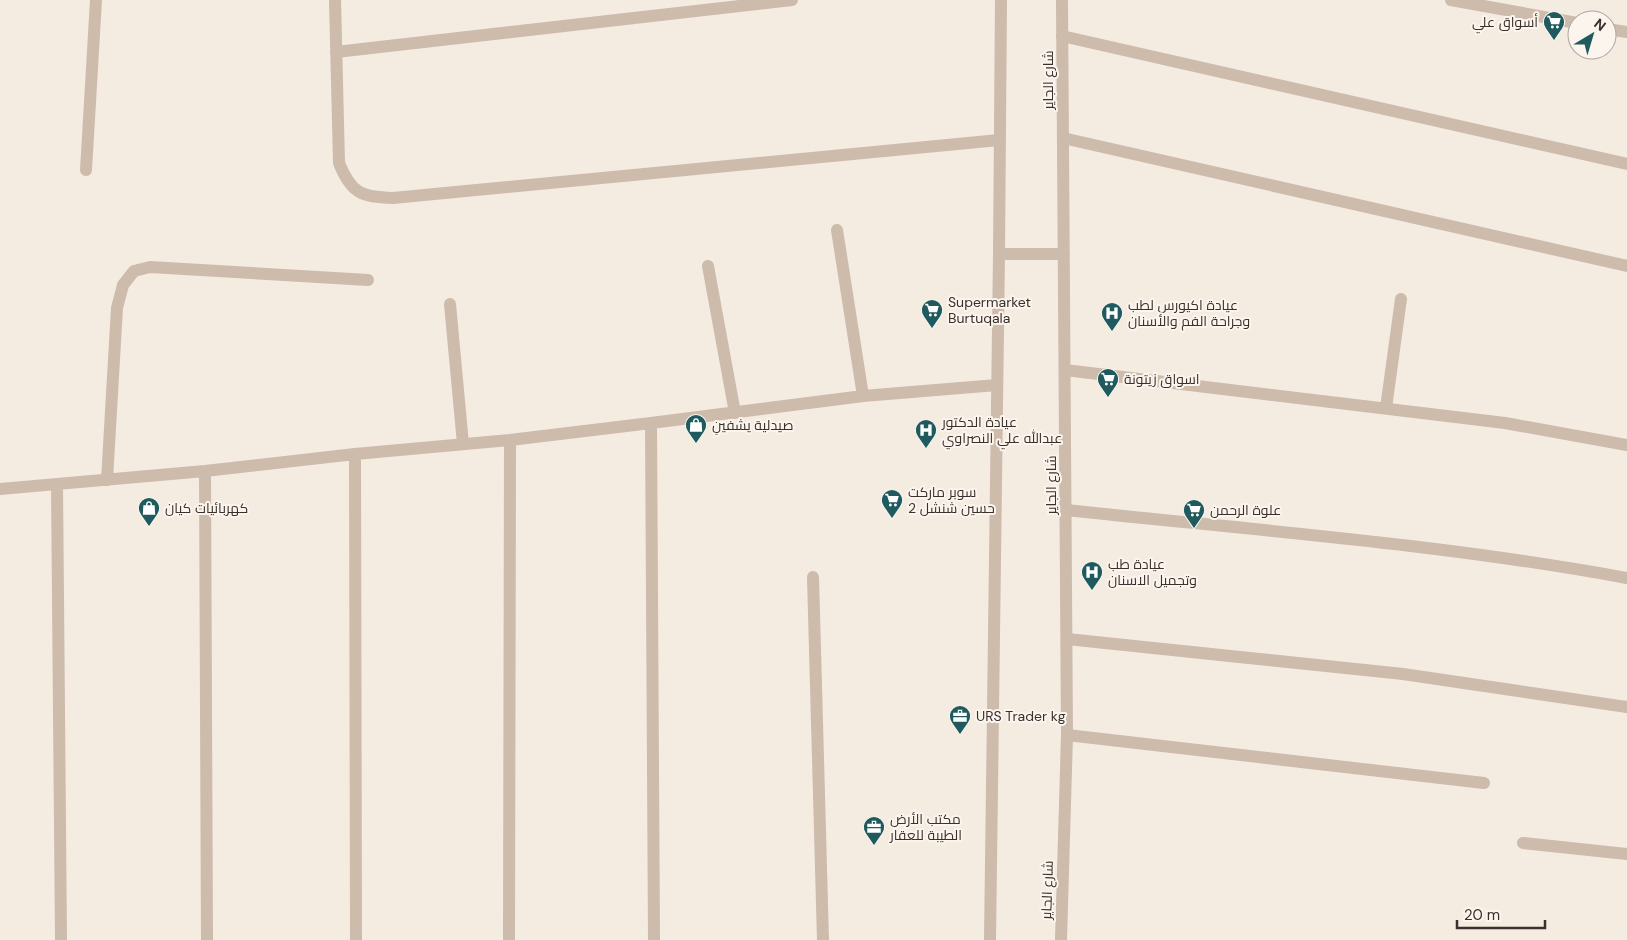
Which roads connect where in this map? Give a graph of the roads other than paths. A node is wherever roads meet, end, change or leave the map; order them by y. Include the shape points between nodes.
1 (96, 0) edge
2 (335, 0) edge
3 (792, 0) edge
4 (1001, 0) edge
5 (1062, 0) edge
6 (1451, 0) edge
7 (1567, 21) edge
8 (1062, 36) junction
9 (336, 52) junction
10 (1063, 138) junction
11 (999, 140) junction
12 (1627, 164) edge
13 (86, 170) dead end
14 (837, 230) dead end
15 (999, 254) junction
16 (1064, 254) junction
17 (708, 266) dead end
18 (1627, 266) edge
19 (368, 280) dead end
20 (1401, 300) dead end
21 (450, 304) dead end
22 (1065, 370) junction
23 (997, 385) junction
24 (863, 396) junction
25 (1386, 408) junction
26 (735, 412) junction
27 (651, 424) junction
28 (510, 440) junction
29 (463, 444) junction
30 (1627, 445) edge
31 (354, 454) junction
32 (205, 471) junction
33 (107, 480) junction
34 (57, 485) junction
35 (0, 489) edge
36 (1066, 510) junction
37 (813, 577) dead end
38 (1627, 578) edge
39 (1067, 639) junction
40 (1627, 707) edge
41 (1067, 735) junction
42 (1484, 783) dead end
43 (1523, 843) dead end
44 (1627, 854) edge
45 (61, 940) edge
46 (207, 940) edge
47 (356, 940) edge
48 (509, 940) edge
49 (654, 940) edge
50 (823, 940) edge
51 (990, 940) edge
52 (1061, 940) edge

1 - 13 street
2 - 9 street
3 - 9 street
4 - 11 street
5 - 8 street, شارع الجاير
6 - 7 street
8 - 10 street, شارع الجاير
8 - 12 street
9 - 11 street via 339,163 346,179 358,192 375,197 393,198
10 - 16 street, شارع الجاير
10 - 18 street
11 - 15 street
14 - 24 street
15 - 16 street
15 - 23 street
16 - 22 street, شارع الجاير
17 - 26 street
19 - 33 street via 150,268 134,271 123,285 117,308
20 - 25 street
21 - 29 street
22 - 25 street
22 - 36 street, شارع الجاير
23 - 24 street
23 - 51 street
24 - 26 street
25 - 30 street via 1505,423
26 - 27 street
27 - 28 street
27 - 49 street
28 - 29 street
28 - 48 street
29 - 31 street
31 - 32 street
31 - 47 street
32 - 33 street
32 - 46 street
33 - 34 street
34 - 35 street
34 - 45 street
36 - 38 street via 1412,547
36 - 39 street, شارع الجاير
37 - 50 street
39 - 40 street via 1403,674
39 - 41 street, شارع الجاير
41 - 42 street
41 - 52 street, شارع الجاير
43 - 44 street

